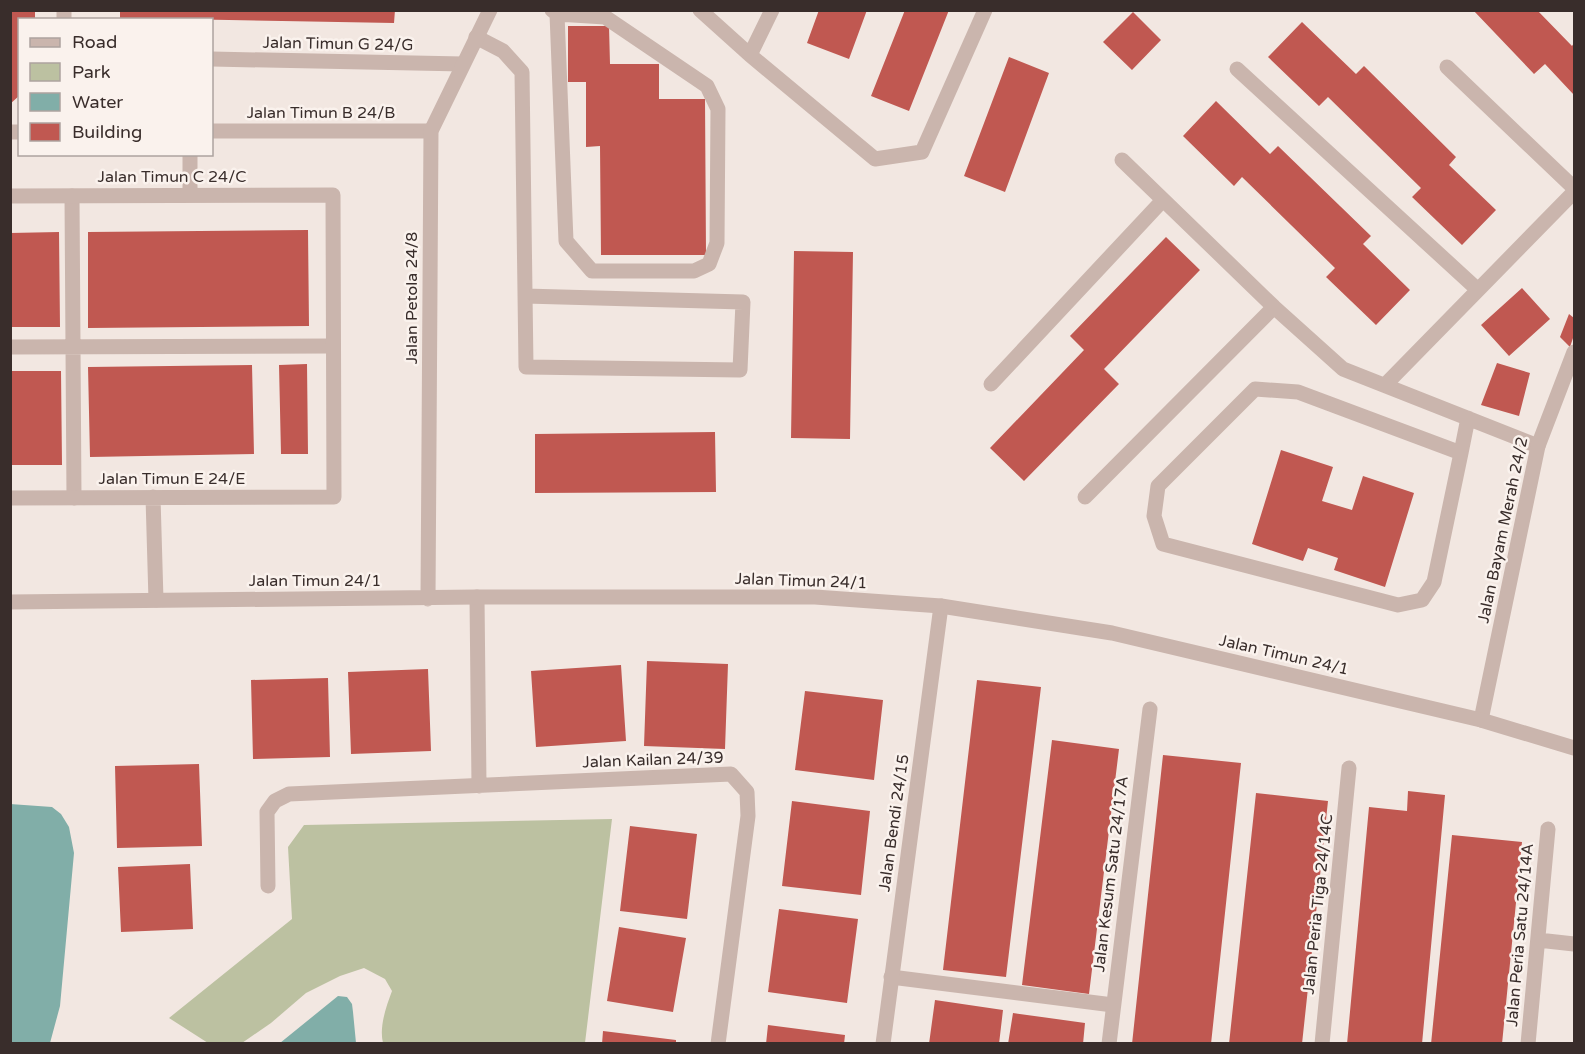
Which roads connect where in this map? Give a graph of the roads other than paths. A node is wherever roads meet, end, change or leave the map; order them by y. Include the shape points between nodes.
1 (490, 10) edge
2 (700, 10) edge
3 (772, 10) edge
4 (985, 10) edge
5 (554, 12) edge
6 (476, 37) junction
7 (750, 55) junction
8 (213, 59) edge
9 (463, 64) junction
10 (1447, 68) dead end
11 (1237, 69) dead end
12 (213, 131) edge
13 (431, 131) junction
14 (190, 156) edge
15 (1122, 160) dead end
16 (1575, 190) edge
17 (190, 195) junction
18 (10, 196) edge
19 (72, 196) junction
20 (1164, 201) junction
21 (1478, 290) junction
22 (525, 296) junction
23 (1274, 307) junction
24 (333, 346) junction
25 (10, 347) edge
26 (73, 347) junction
27 (1575, 352) edge
28 (991, 384) dead end
29 (1385, 385) junction
30 (1468, 418) junction
31 (1538, 446) junction
32 (1461, 453) junction
33 (153, 497) junction
34 (10, 498) edge
35 (74, 498) junction
36 (1085, 498) dead end
37 (477, 597) junction
38 (429, 598) junction
39 (156, 600) junction
40 (10, 602) edge
41 (941, 606) junction
42 (1150, 710) dead end
43 (1481, 720) junction
44 (1575, 748) edge
45 (1349, 768) dead end
46 (479, 786) junction
47 (1548, 829) dead end
48 (268, 886) dead end
49 (1538, 940) junction
50 (1575, 944) edge
51 (891, 977) junction
52 (1113, 1005) junction
53 (718, 1044) edge
54 (883, 1044) edge
55 (1109, 1044) edge
56 (1322, 1044) edge
57 (1528, 1044) edge

1 - 6 street, Jalan Petola 24/8
2 - 7 street
3 - 7 street
4 - 7 street via 922,152 875,159
5 - 5 street via 605,17 707,86 718,109 717,243 709,264 694,272 592,271 566,241
6 - 9 street, Jalan Petola 24/8
6 - 22 street via 503,51 522,72
8 - 9 street, Jalan Timun G 24/G
9 - 13 street, Jalan Petola 24/8
10 - 16 street
11 - 21 street
12 - 13 street, Jalan Timun B 24/B
13 - 38 street, Jalan Petola 24/8
14 - 17 street
15 - 20 street
16 - 21 street
17 - 19 street, Jalan Timun C 24/C
17 - 24 street, Jalan Timun C 24/C via 333,195
18 - 19 street, Jalan Timun C 24/C
19 - 26 street
20 - 23 street
20 - 28 street
21 - 29 street
22 - 22 street via 743,302 740,370 526,367
23 - 29 street via 1343,369
23 - 36 street
24 - 26 street
24 - 33 street, Jalan Timun E 24/E via 334,497
25 - 26 street
26 - 35 street
27 - 31 street, Jalan Bayam Merah 24/2
29 - 30 street
30 - 31 street
30 - 32 street
31 - 43 street, Jalan Bayam Merah 24/2
32 - 32 street via 1434,582 1422,600 1398,605 1163,544 1154,516 1158,486 1255,389 1298,392
33 - 35 street, Jalan Timun E 24/E
33 - 39 street
34 - 35 street, Jalan Timun E 24/E
37 - 38 street, Jalan Timun 24/1
37 - 41 street, Jalan Timun 24/1 via 814,597
37 - 46 street
38 - 39 street, Jalan Timun 24/1
39 - 40 street, Jalan Timun 24/1
41 - 43 street, Jalan Timun 24/1 via 1112,633
41 - 51 street, Jalan Bendi 24/15
42 - 52 street, Jalan Kesum Satu 24/17A
43 - 44 street, Jalan Timun 24/1
45 - 56 street, Jalan Peria Tiga 24/14C
46 - 48 street, Jalan Kailan 24/39 via 289,795 275,801 267,812
46 - 53 street, Jalan Kailan 24/39 via 731,774 747,792 748,816
47 - 49 street, Jalan Peria Satu 24/14A
49 - 50 street
49 - 57 street, Jalan Peria Satu 24/14A
51 - 52 street
51 - 54 street, Jalan Bendi 24/15
52 - 55 street, Jalan Kesum Satu 24/17A

